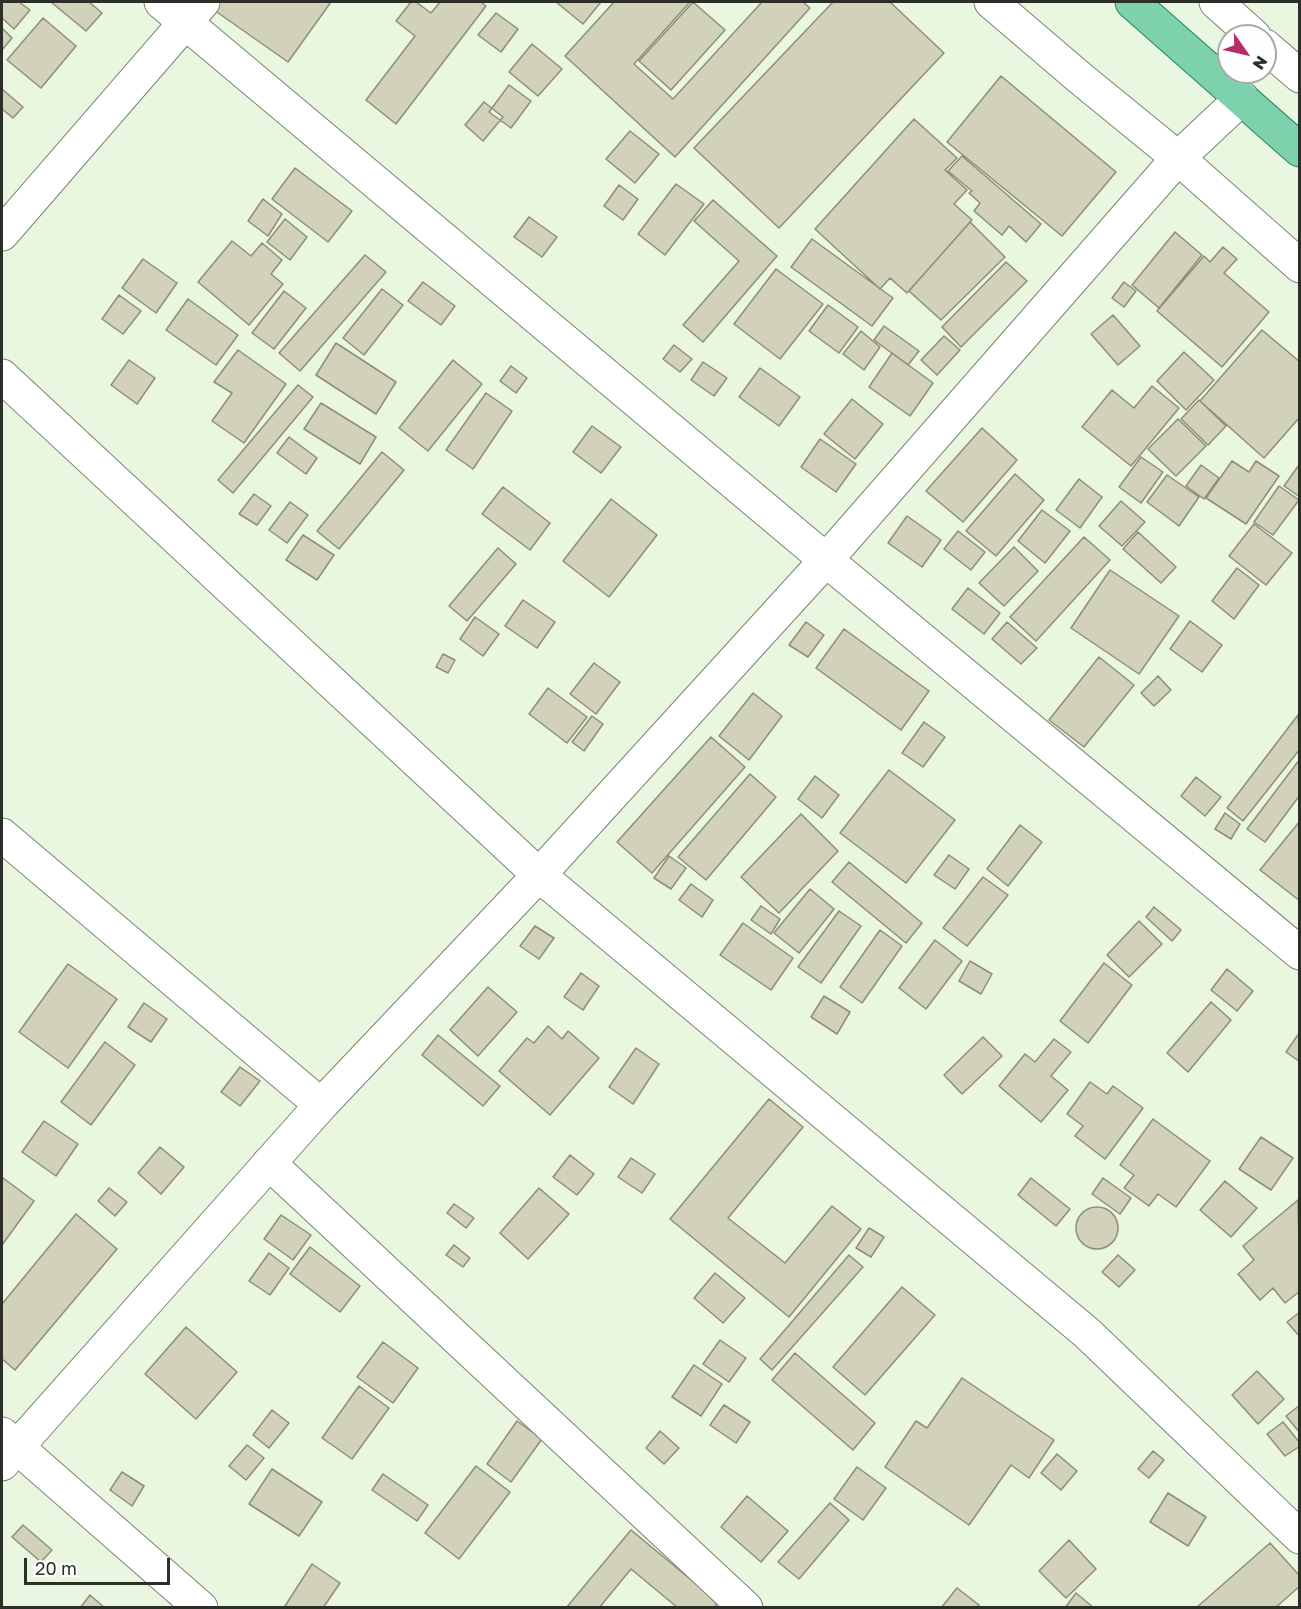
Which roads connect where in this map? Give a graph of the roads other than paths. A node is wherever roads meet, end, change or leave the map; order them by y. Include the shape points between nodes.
1 (161, 2) edge
2 (991, 2) edge
3 (1131, 2) edge
4 (1216, 2) edge
5 (195, 12) edge
6 (1241, 24) edge
7 (1277, 57) edge
8 (1299, 76) edge
9 (1242, 98) junction
10 (1299, 150) edge
11 (1178, 158) junction
12 (2, 234) edge
13 (1299, 266) edge
14 (2, 376) edge
15 (826, 560) junction
16 (2, 835) edge
17 (539, 875) junction
18 (1299, 953) edge
19 (321, 1105) junction
20 (269, 1163) junction
21 (7, 1448) edge
22 (1299, 1538) edge
23 (201, 1608) edge
24 (746, 1608) edge

1 - 5 street
2 - 11 street
3 - 9 main road
4 - 6 street
5 - 12 street
5 - 15 street
7 - 8 street
9 - 10 main road
9 - 11 street
11 - 13 street
11 - 15 street
14 - 17 street
15 - 17 street
15 - 18 street
16 - 19 street
17 - 19 street
17 - 22 street via 1087,1333
19 - 20 street
20 - 21 street
20 - 24 street
21 - 23 street

